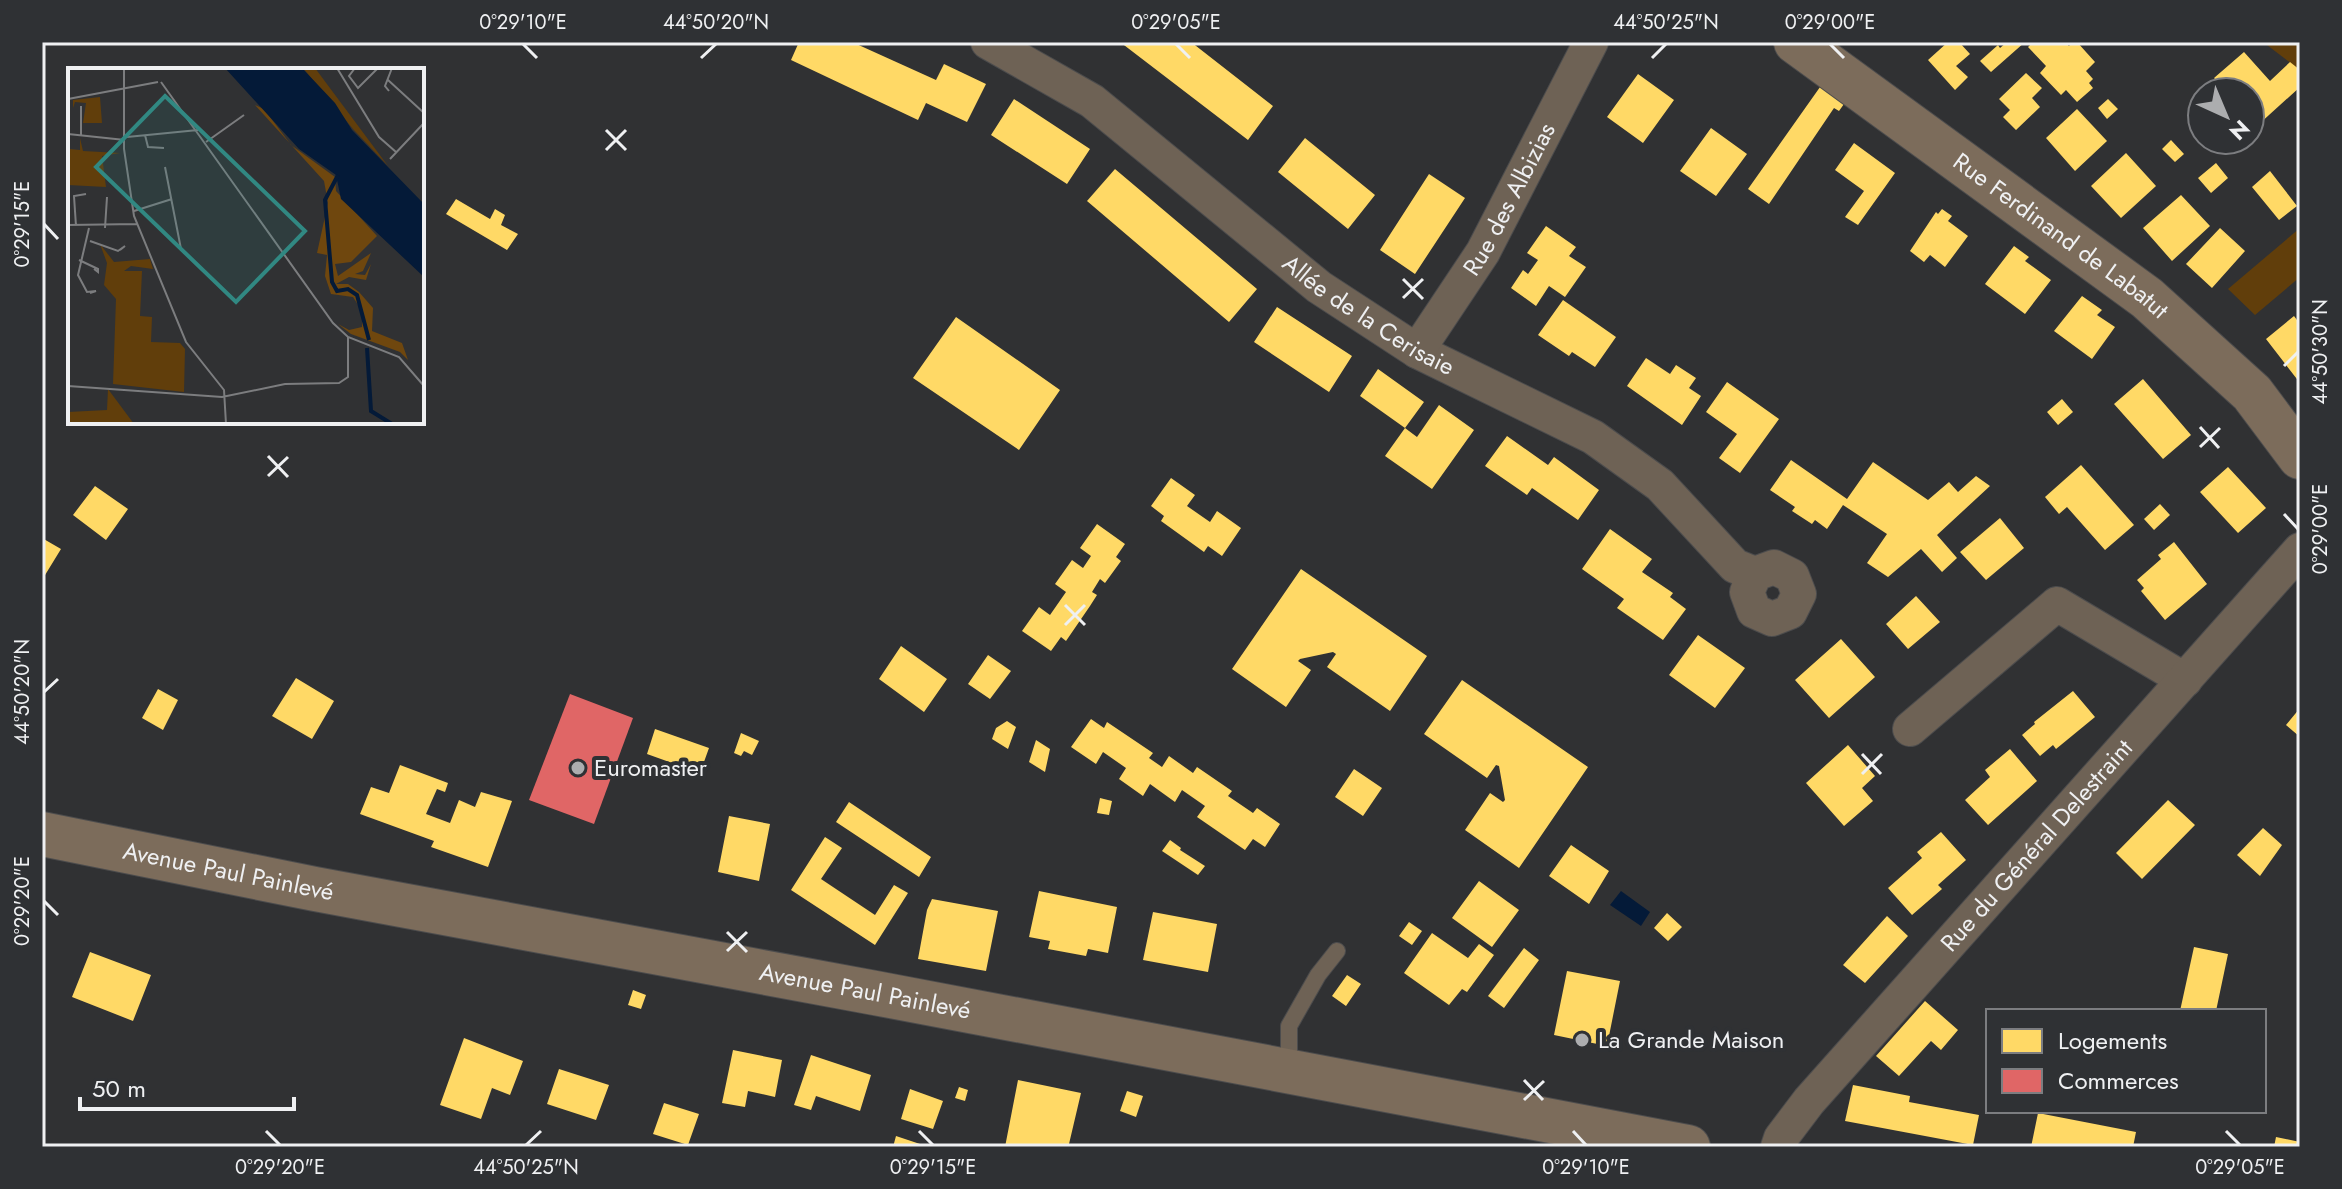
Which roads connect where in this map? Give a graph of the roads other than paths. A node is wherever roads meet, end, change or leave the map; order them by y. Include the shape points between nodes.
1 (988, 42) edge
2 (1591, 42) edge
3 (1796, 42) edge
4 (1417, 351) junction
5 (2300, 457) edge
6 (2300, 550) edge
7 (1755, 574) dead end
8 (2185, 680) junction
9 (1910, 729) dead end
10 (42, 834) edge
11 (1337, 951) dead end
12 (1289, 1072) junction
13 (1604, 1139) edge
14 (1688, 1147) edge
15 (1778, 1147) edge

1 - 4 street, Allée de la Cerisaie via 1092,101 1319,287
2 - 4 street, Rue des Albizias via 1483,252
3 - 5 main road, Rue Ferdinand de Labatut via 2147,298 2252,393
4 - 7 street, Allée de la Cerisaie via 1593,437 1660,485 1735,566
6 - 8 street, Rue du Général Delestraint
8 - 9 street via 2057,604
8 - 15 street, Rue du Général Delestraint via 1809,1101
10 - 12 main road, Avenue Paul Painlevé
11 - 12 lane via 1289,1026
12 - 13 main road, Avenue Paul Painlevé
13 - 14 main road, Avenue Paul Painlevé

